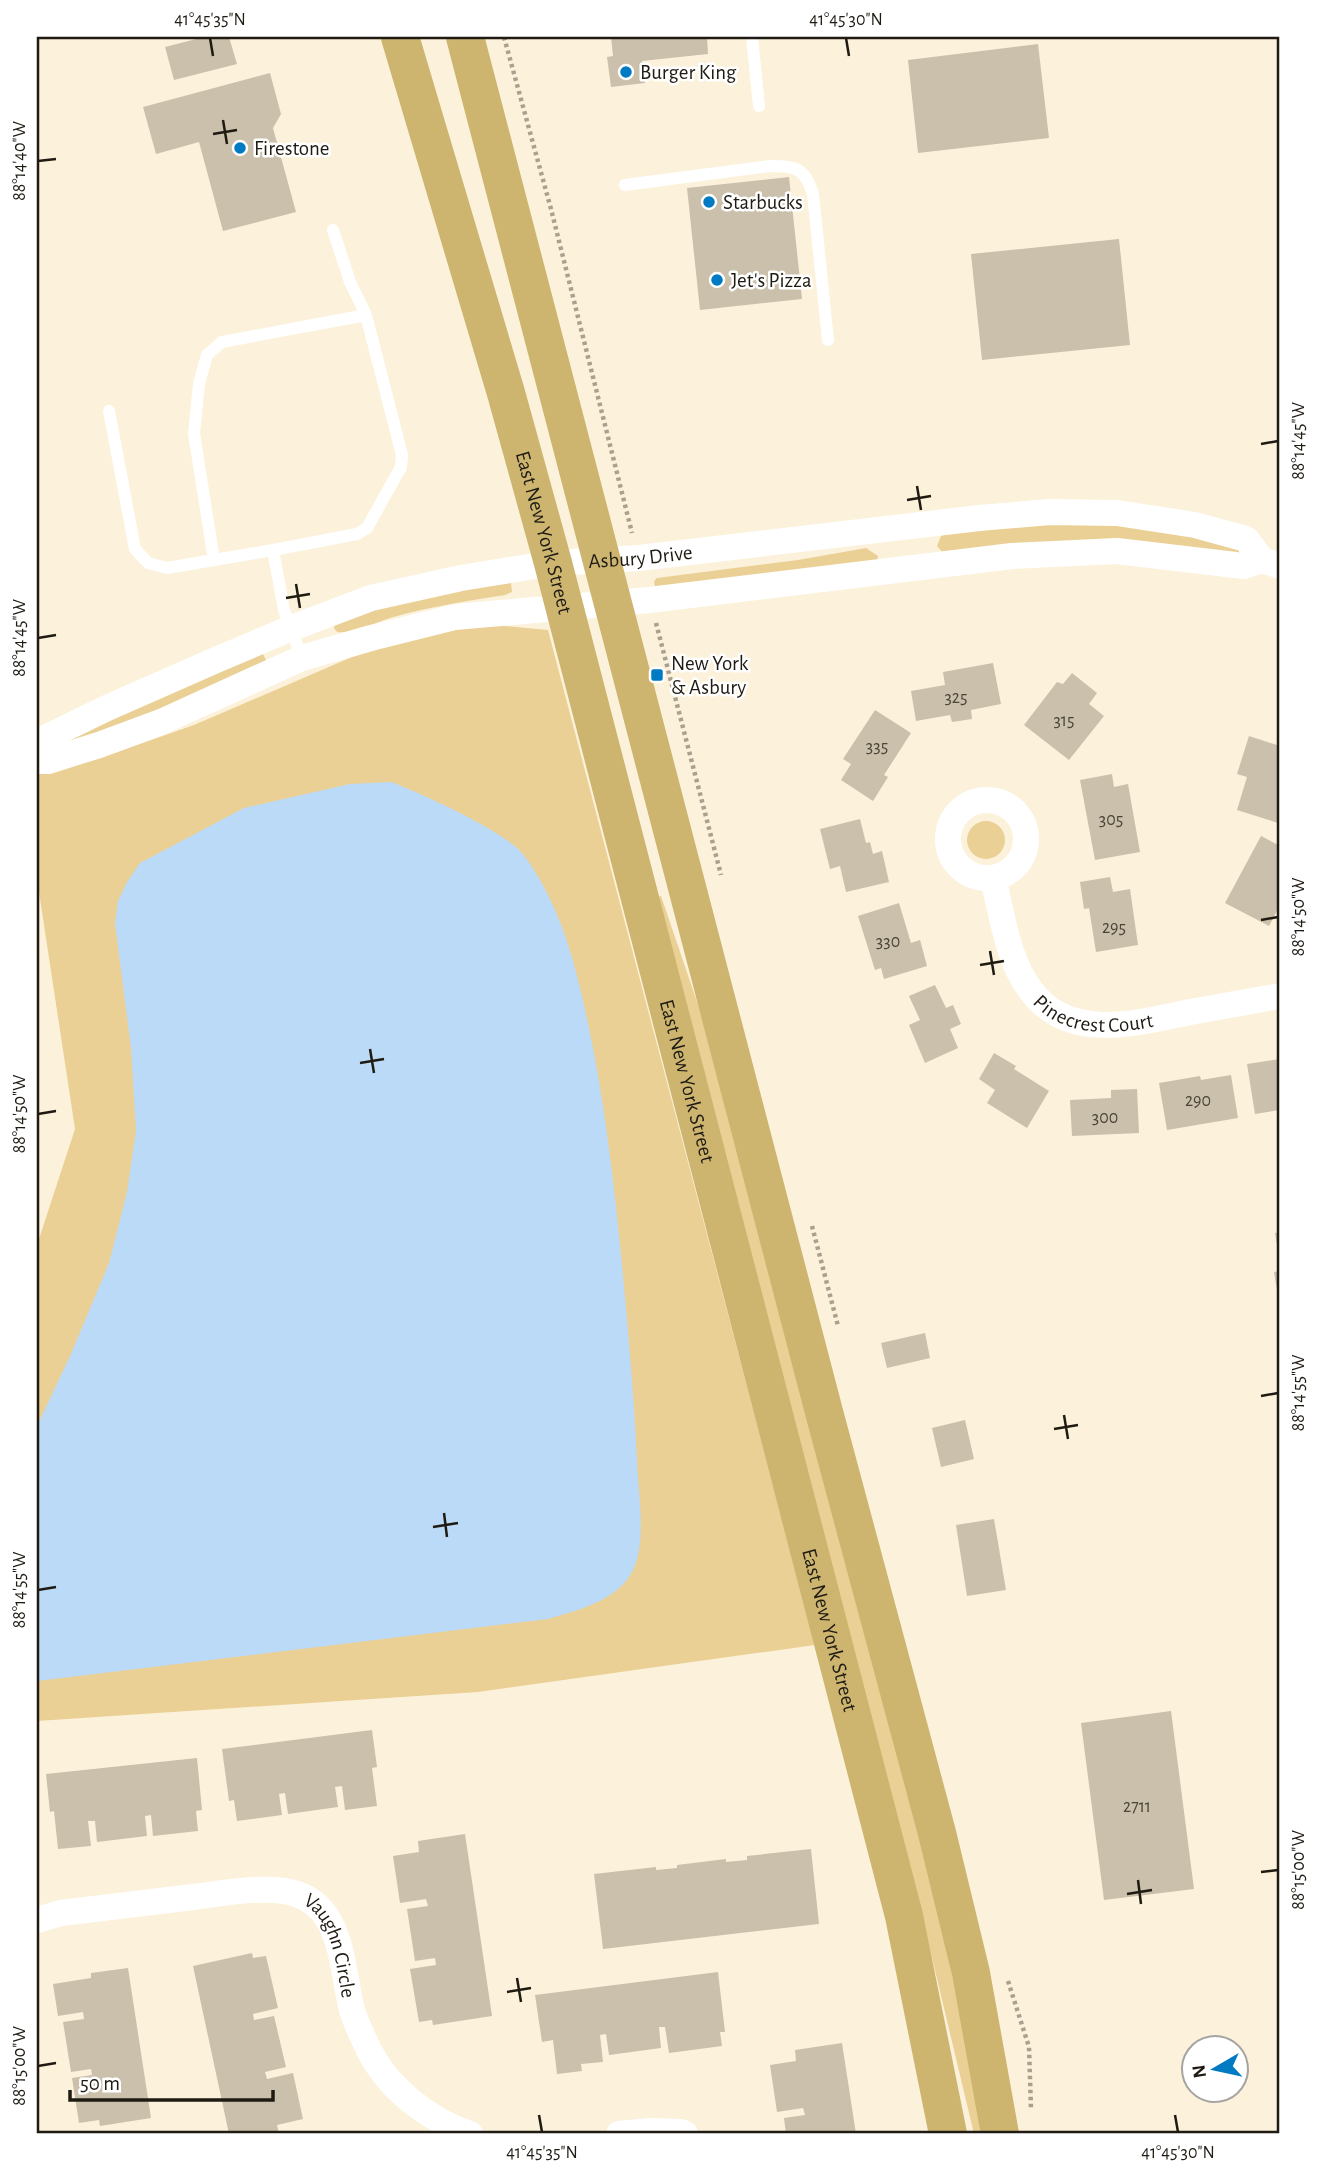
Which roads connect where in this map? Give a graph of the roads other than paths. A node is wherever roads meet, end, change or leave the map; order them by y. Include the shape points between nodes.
1 (400, 37) edge
2 (465, 37) edge
3 (752, 37) edge
4 (759, 106) dead end
5 (625, 185) dead end
6 (333, 230) dead end
7 (366, 315) junction
8 (828, 340) dead end
9 (109, 411) dead end
10 (273, 550) junction
11 (214, 560) junction
12 (603, 560) junction
13 (553, 563) junction
14 (1271, 563) edge
15 (613, 603) junction
16 (564, 608) junction
17 (289, 629) junction
18 (302, 658) junction
19 (37, 742) edge
20 (37, 761) edge
21 (993, 878) dead end
22 (1280, 996) edge
23 (37, 1920) edge
24 (470, 2134) edge
25 (619, 2134) edge
26 (685, 2134) edge
27 (948, 2134) edge
28 (1000, 2134) edge

1 - 13 main road, East New York Street
2 - 12 main road
3 - 4 lane
5 - 8 lane via 770,166 800,170 808,178 815,204
6 - 7 lane
7 - 10 lane via 402,455 401,467 367,528 357,534
7 - 11 lane via 222,342 207,355 194,434
9 - 11 lane via 135,549 148,563 167,568
10 - 11 lane
10 - 17 lane
12 - 13 street, Asbury Drive
12 - 14 street, Asbury Drive via 1050,512 1117,513 1195,525 1246,539
12 - 15 main road
13 - 16 main road, East New York Street
13 - 17 street, Asbury Drive via 371,598
14 - 15 street, Asbury Drive via 1244,566 1117,551 1012,556
15 - 16 street, Asbury Drive
15 - 28 main road via 937,1833 971,1973
16 - 18 street, Asbury Drive via 455,617
16 - 27 main road, East New York Street via 904,1916
17 - 18 lane
17 - 19 street, Asbury Drive
18 - 20 street, Asbury Drive via 161,722
21 - 22 street, Pinecrest Court via 1010,950 1025,980 1037,999 1072,1020 1129,1024
23 - 24 street, Vaughn Circle via 61,1913 251,1890 286,1891 308,1899 325,1914 337,1936 352,2008 374,2057 392,2083 422,2110
25 - 26 street

